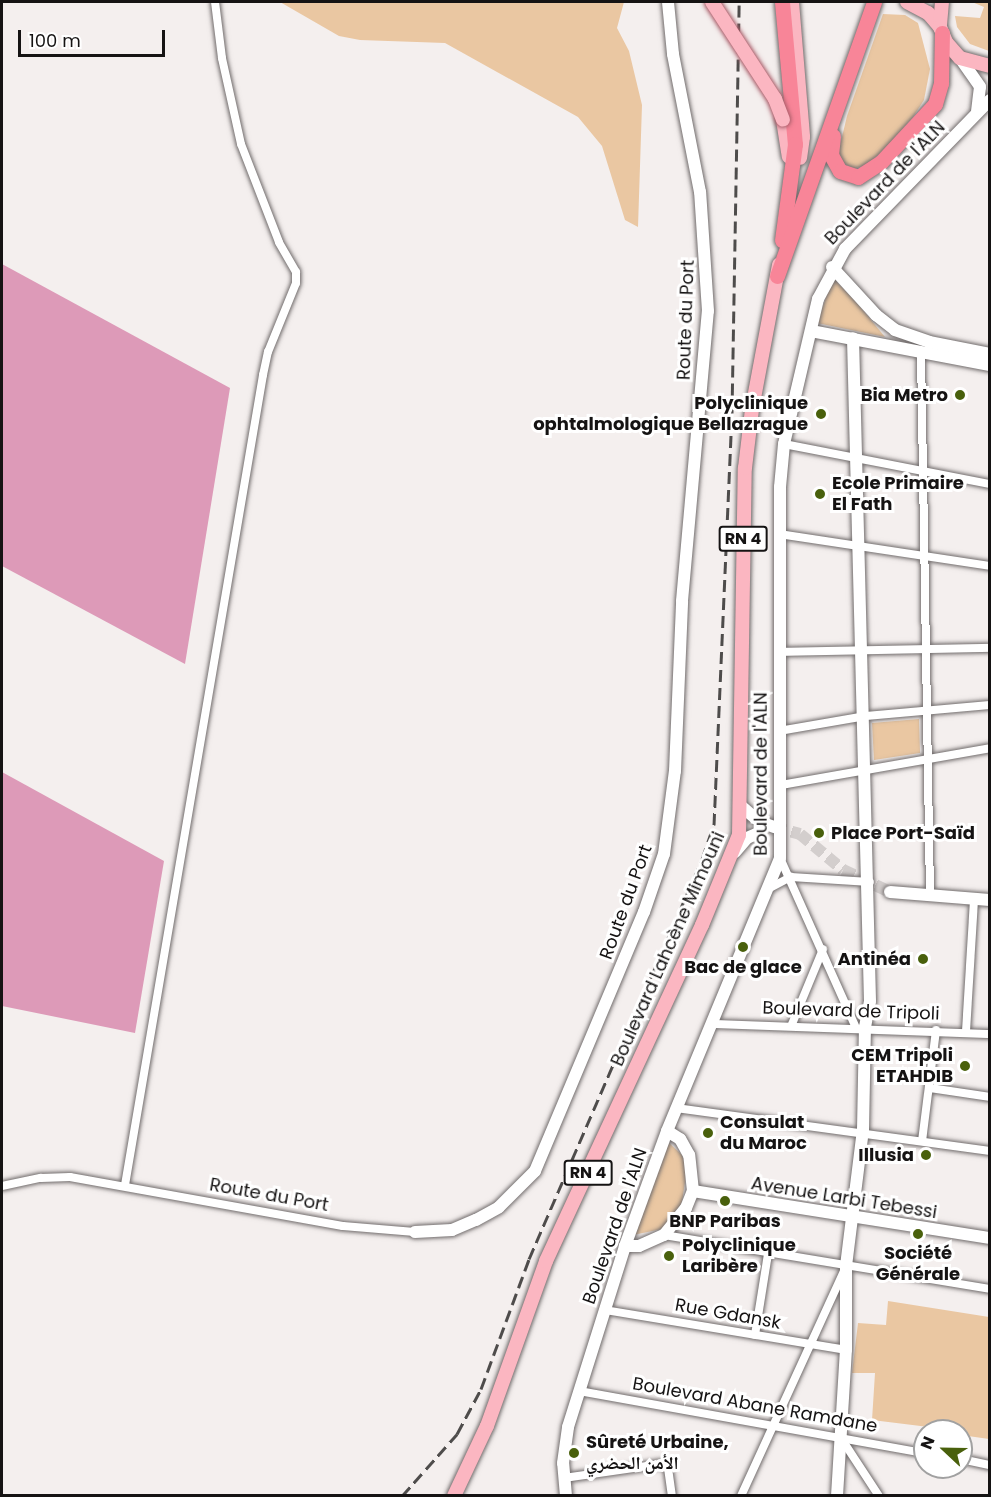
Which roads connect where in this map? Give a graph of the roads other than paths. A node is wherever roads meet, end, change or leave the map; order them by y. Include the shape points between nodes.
1 (215, 2) edge
2 (668, 2) edge
3 (712, 2) edge
4 (782, 2) edge
5 (792, 2) edge
6 (874, 2) edge
7 (908, 2) edge
8 (942, 2) edge
9 (941, 30) junction
10 (960, 58) junction
11 (990, 66) edge
12 (840, 98) junction
13 (990, 100) edge
14 (976, 115) junction
15 (790, 192) junction
16 (832, 267) junction
17 (777, 276) junction
18 (896, 330) junction
19 (811, 332) junction
20 (853, 338) junction
21 (887, 345) junction
22 (921, 352) junction
23 (990, 354) edge
24 (990, 365) edge
25 (784, 444) junction
26 (856, 458) junction
27 (922, 471) junction
28 (990, 484) edge
29 (779, 534) junction
30 (859, 545) junction
31 (923, 555) junction
32 (990, 566) edge
33 (863, 648) junction
34 (925, 648) junction
35 (990, 648) edge
36 (779, 652) junction
37 (990, 705) edge
38 (926, 712) junction
39 (866, 716) junction
40 (779, 731) junction
41 (990, 748) edge
42 (927, 758) junction
43 (867, 768) junction
44 (781, 785) junction
45 (740, 804) junction
46 (731, 858) junction
47 (780, 858) junction
48 (791, 877) junction
49 (870, 882) junction
50 (768, 890) junction
51 (890, 892) tunnel mouth
52 (930, 894) junction
53 (975, 899) junction
54 (990, 900) edge
55 (823, 949) junction
56 (712, 1024) junction
57 (792, 1024) junction
58 (860, 1027) junction
59 (936, 1030) junction
60 (966, 1031) junction
61 (990, 1034) edge
62 (930, 1088) junction
63 (990, 1097) edge
64 (676, 1108) junction
65 (862, 1130) junction
66 (667, 1131) junction
67 (922, 1141) junction
68 (990, 1151) edge
69 (125, 1185) junction
70 (2, 1186) edge
71 (693, 1191) junction
72 (852, 1219) junction
73 (415, 1232) joint
74 (664, 1235) junction
75 (990, 1238) edge
76 (625, 1246) junction
77 (768, 1254) junction
78 (846, 1266) junction
79 (990, 1289) edge
80 (605, 1310) junction
81 (755, 1335) junction
82 (807, 1345) junction
83 (846, 1350) junction
84 (579, 1391) junction
85 (773, 1425) junction
86 (841, 1437) junction
87 (913, 1451) edge
88 (973, 1462) edge
89 (990, 1465) edge
90 (564, 1478) junction
91 (455, 1494) edge
92 (566, 1496) edge
93 (672, 1496) edge
94 (741, 1496) edge
95 (837, 1496) edge
96 (879, 1496) edge

1 - 69 street via 222,58 242,144 279,242 296,272 296,283 268,352 263,375
2 - 73 main road, Route du Port via 673,54 700,192 708,310 682,601 675,771 664,854 645,912 535,1172 499,1208 476,1220 452,1230
3 - 15 main road, bridge via 775,99 783,120
4 - 15 highway, RN 4 via 795,144
5 - 17 main road, Boulevard Lahcène Mimouni via 802,137
6 - 12 highway, RN 4
7 - 9 main road via 927,13
8 - 9 main road
9 - 10 main road
9 - 12 highway via 941,83 934,104 881,162 858,177 840,171 831,155
10 - 11 main road
10 - 14 main road via 980,87
12 - 17 highway, RN 4
13 - 14 main road, Boulevard de l'ALN
14 - 16 main road, Boulevard de l'ALN
15 - 17 highway, RN 4
16 - 18 main road via 876,315
16 - 19 main road, Boulevard de l'ALN via 822,288
17 - 45 main road, Boulevard Lahcène Mimouni / RN 4 via 748,435 740,612
18 - 21 main road
18 - 23 main road via 929,342
19 - 20 main road
19 - 25 main road, Boulevard de l'ALN
20 - 21 main road
20 - 26 main road
21 - 22 main road
22 - 24 main road
22 - 27 street
25 - 26 street
25 - 29 main road, Boulevard de l'ALN
26 - 27 street
26 - 30 main road
27 - 28 street
27 - 31 street
29 - 30 street
29 - 36 main road, Boulevard de l'ALN
30 - 31 street
30 - 33 main road
31 - 32 street
31 - 34 street
33 - 34 street
33 - 36 street
33 - 39 main road
34 - 35 street
34 - 38 street
36 - 40 main road, Boulevard de l'ALN
37 - 38 street
38 - 39 street
38 - 42 street
39 - 40 street
39 - 43 main road
40 - 44 main road, Boulevard de l'ALN
41 - 42 street
42 - 43 street
42 - 52 street
43 - 44 street
43 - 49 main road
44 - 47 main road, Boulevard de l'ALN
45 - 46 main road, Boulevard Lahcène Mimouni / RN 4 via 740,827
45 - 46 main road via 761,827
46 - 91 main road, Boulevard Lahcène Mimouni / RN 4 via 546,1261 487,1426
47 - 48 street
47 - 50 main road, Boulevard de l'ALN
48 - 49 street
48 - 50 street
48 - 55 street
49 - 58 main road via 870,1002
50 - 56 main road, Boulevard de l'ALN
51 - 52 main road
52 - 53 main road
53 - 54 main road
53 - 60 street
55 - 57 street
55 - 58 street
56 - 57 street, Boulevard de Tripoli
56 - 64 main road, Boulevard de l'ALN
57 - 58 street, Boulevard de Tripoli
58 - 59 street, Boulevard de Tripoli
58 - 65 main road
59 - 60 street, Boulevard de Tripoli
59 - 62 street
60 - 61 street, Boulevard de Tripoli
62 - 63 street
62 - 67 street
64 - 65 street
64 - 66 main road, Boulevard de l'ALN
65 - 67 street
65 - 72 main road
66 - 71 main road via 680,1139 690,1155
66 - 76 main road, Boulevard de l'ALN
67 - 68 street
69 - 70 street, Route du Port via 70,1177
69 - 73 street, Route du Port via 343,1226
71 - 72 main road, Avenue Larbi Tebessi
71 - 74 main road via 686,1208
72 - 75 main road, Avenue Larbi Tebessi
72 - 78 main road
74 - 76 main road via 639,1246
74 - 77 street
76 - 80 main road, Boulevard de l'ALN
77 - 78 street
77 - 81 street
78 - 79 street
78 - 82 street
78 - 83 main road
80 - 81 street, Rue Gdansk
80 - 84 main road, Boulevard de l'ALN
81 - 82 street, Rue Gdansk
82 - 83 street, Rue Gdansk
82 - 85 street
83 - 86 main road
84 - 85 street, Boulevard Abane Ramdane
84 - 90 main road, Boulevard de l'ALN via 568,1427
85 - 86 street, Boulevard Abane Ramdane
85 - 94 street
86 - 87 street, Boulevard Abane Ramdane
86 - 95 main road
86 - 96 street
88 - 89 street
90 - 92 main road, Boulevard de l'ALN
90 - 93 street via 662,1464 668,1468

